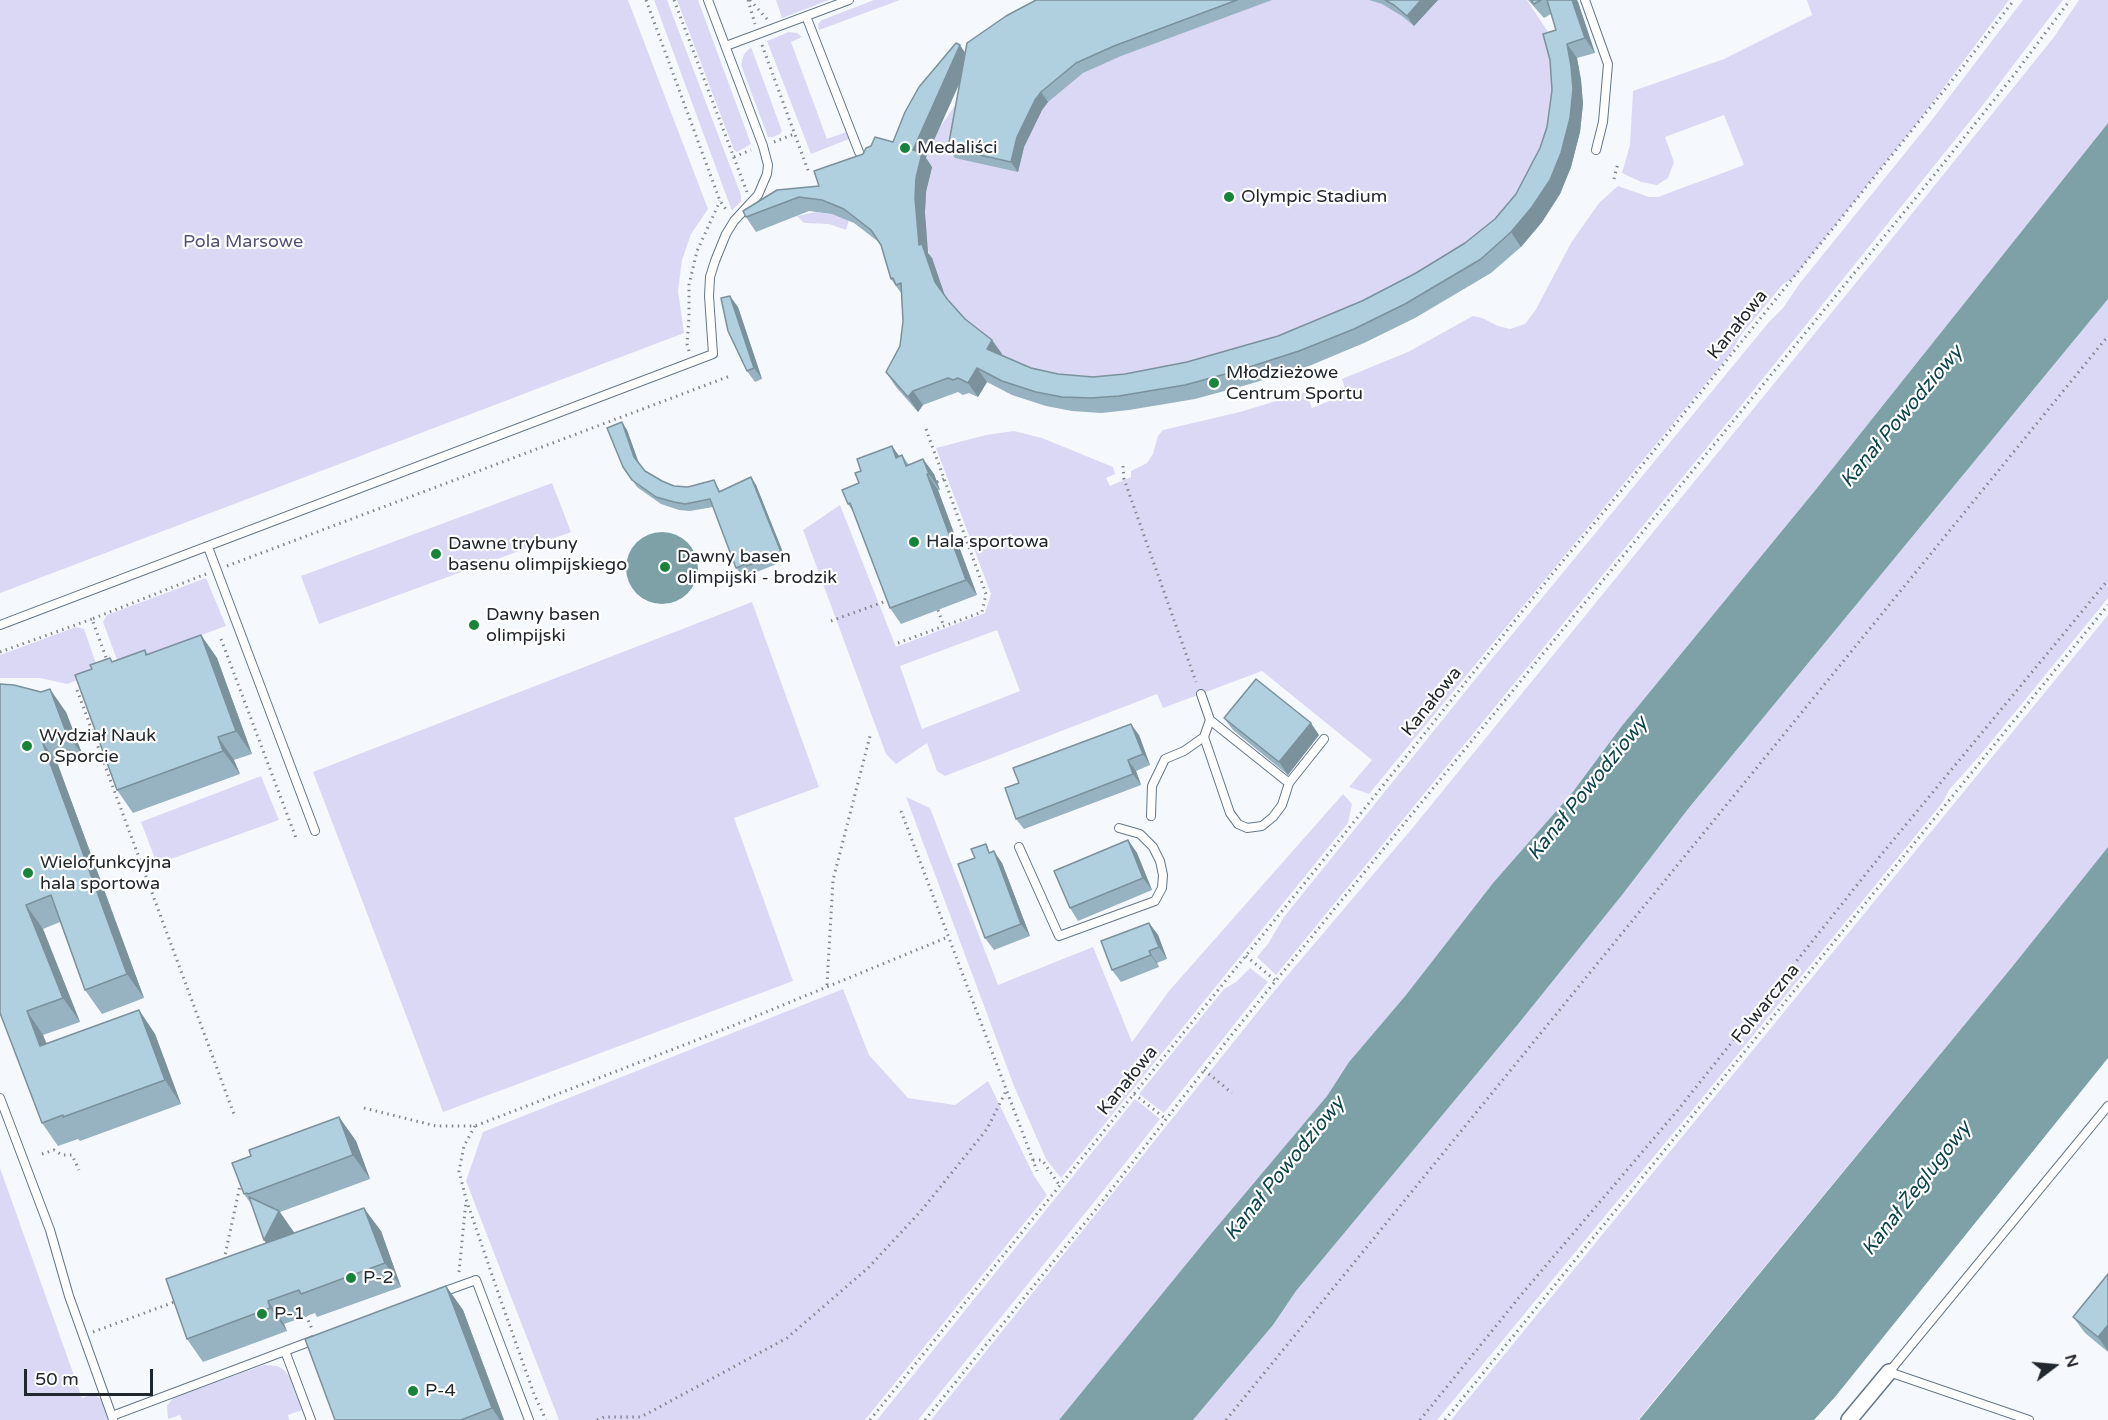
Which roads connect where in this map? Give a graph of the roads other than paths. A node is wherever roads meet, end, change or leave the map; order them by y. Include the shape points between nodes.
1 (708, 0) edge
2 (849, 0) edge
3 (1585, 0) edge
4 (806, 16) junction
5 (726, 46) junction
6 (1596, 150) dead end
7 (859, 152) dead end
8 (208, 547) junction
9 (0, 625) edge
10 (1201, 694) road end
11 (1210, 720) junction
12 (1204, 737) junction
13 (1324, 739) dead end
14 (1289, 783) junction
15 (1151, 816) dead end
16 (1119, 828) dead end
17 (315, 831) dead end
18 (1019, 847) dead end
19 (0, 1098) edge
20 (2108, 1106) edge
21 (428, 1298) edge
22 (327, 1335) edge
23 (285, 1351) junction
24 (1889, 1372) junction
25 (113, 1418) edge
26 (311, 1420) edge
27 (529, 1420) edge
28 (1849, 1420) edge
29 (2029, 1420) edge

1 - 5 lane
2 - 4 lane
3 - 6 lane via 1608,64 1603,122
4 - 5 lane
4 - 7 lane
5 - 8 lane via 768,165 758,195 719,245 710,277 713,354
8 - 9 lane
8 - 17 lane
10 - 11 lane
11 - 12 lane
11 - 14 lane
12 - 14 lane via 1230,813 1238,824 1247,828 1262,826 1282,805
12 - 15 lane via 1165,759 1152,786
13 - 14 lane
16 - 18 lane via 1140,834 1160,861 1162,888 1155,901 1059,936
19 - 25 lane via 50,1230
20 - 24 lane
21 - 27 lane via 476,1280
22 - 23 lane
23 - 25 lane
23 - 26 lane
24 - 28 street
24 - 29 lane

